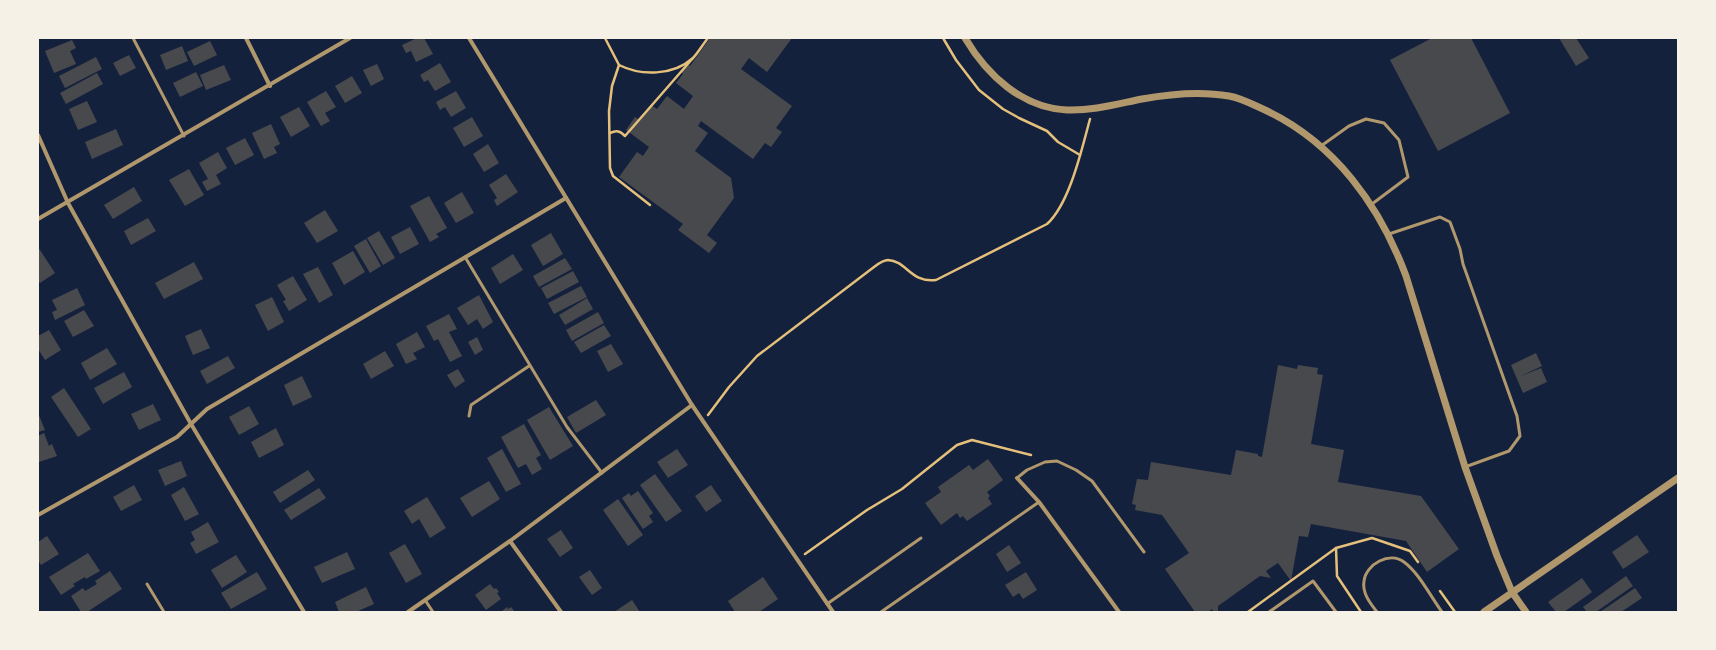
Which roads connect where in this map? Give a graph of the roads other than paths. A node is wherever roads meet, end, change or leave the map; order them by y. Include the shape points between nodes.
1 (133, 38) edge
2 (246, 38) edge
3 (350, 38) edge
4 (469, 38) edge
5 (965, 38) edge
6 (270, 86) junction
7 (38, 135) edge
8 (184, 136) junction
9 (1321, 146) junction
10 (566, 198) junction
11 (68, 203) junction
12 (1371, 204) junction
13 (38, 219) edge
14 (1389, 234) junction
15 (465, 257) junction
16 (529, 366) junction
17 (692, 404) junction
18 (469, 416) dead end
19 (191, 424) junction
20 (1465, 467) junction
21 (602, 473) junction
22 (1017, 478) joint
23 (1678, 478) edge
24 (1039, 502) junction
25 (38, 515) edge
26 (922, 538) dead end
27 (510, 541) junction
28 (1144, 552) dead end
29 (147, 584) dead end
30 (1512, 592) junction
31 (425, 600) junction
32 (827, 604) junction
33 (164, 612) edge
34 (304, 612) edge
35 (408, 612) edge
36 (433, 612) edge
37 (561, 612) edge
38 (833, 612) edge
39 (881, 612) edge
40 (1119, 612) edge
41 (1269, 612) edge
42 (1336, 612) edge
43 (1377, 612) edge
44 (1442, 612) edge
45 (1484, 612) edge
46 (1526, 612) edge

1 - 8 lane
2 - 6 street
3 - 6 street
4 - 10 street
5 - 9 street via 980,61 1004,85 1027,99 1048,107 1066,110 1093,108 1175,95 1230,96 1278,116
6 - 8 street
7 - 11 street
8 - 11 street
9 - 12 street via 1354,180
9 - 12 lane via 1349,126 1366,119 1384,123 1399,140 1408,177
10 - 15 street
10 - 17 street
11 - 13 street
11 - 19 street
12 - 14 street
14 - 20 street via 1406,276
14 - 20 lane via 1440,217 1450,222 1518,416 1520,436 1508,451
15 - 16 lane
15 - 19 street via 207,409
16 - 18 lane via 471,405
16 - 21 lane via 567,427
17 - 21 street
17 - 32 street
19 - 25 street via 177,437
19 - 34 street
20 - 30 street
21 - 27 street
22 - 24 street
22 - 28 lane via 1045,462 1057,461 1076,470 1092,481
23 - 30 street
24 - 39 lane
24 - 40 street
26 - 32 lane
27 - 31 street
27 - 37 street
29 - 33 lane
30 - 45 street
30 - 46 street
31 - 35 street
31 - 36 lane
32 - 38 street
41 - 42 lane via 1313,581
43 - 44 lane via 1366,598 1364,581 1367,571 1385,558 1395,558 1412,569

